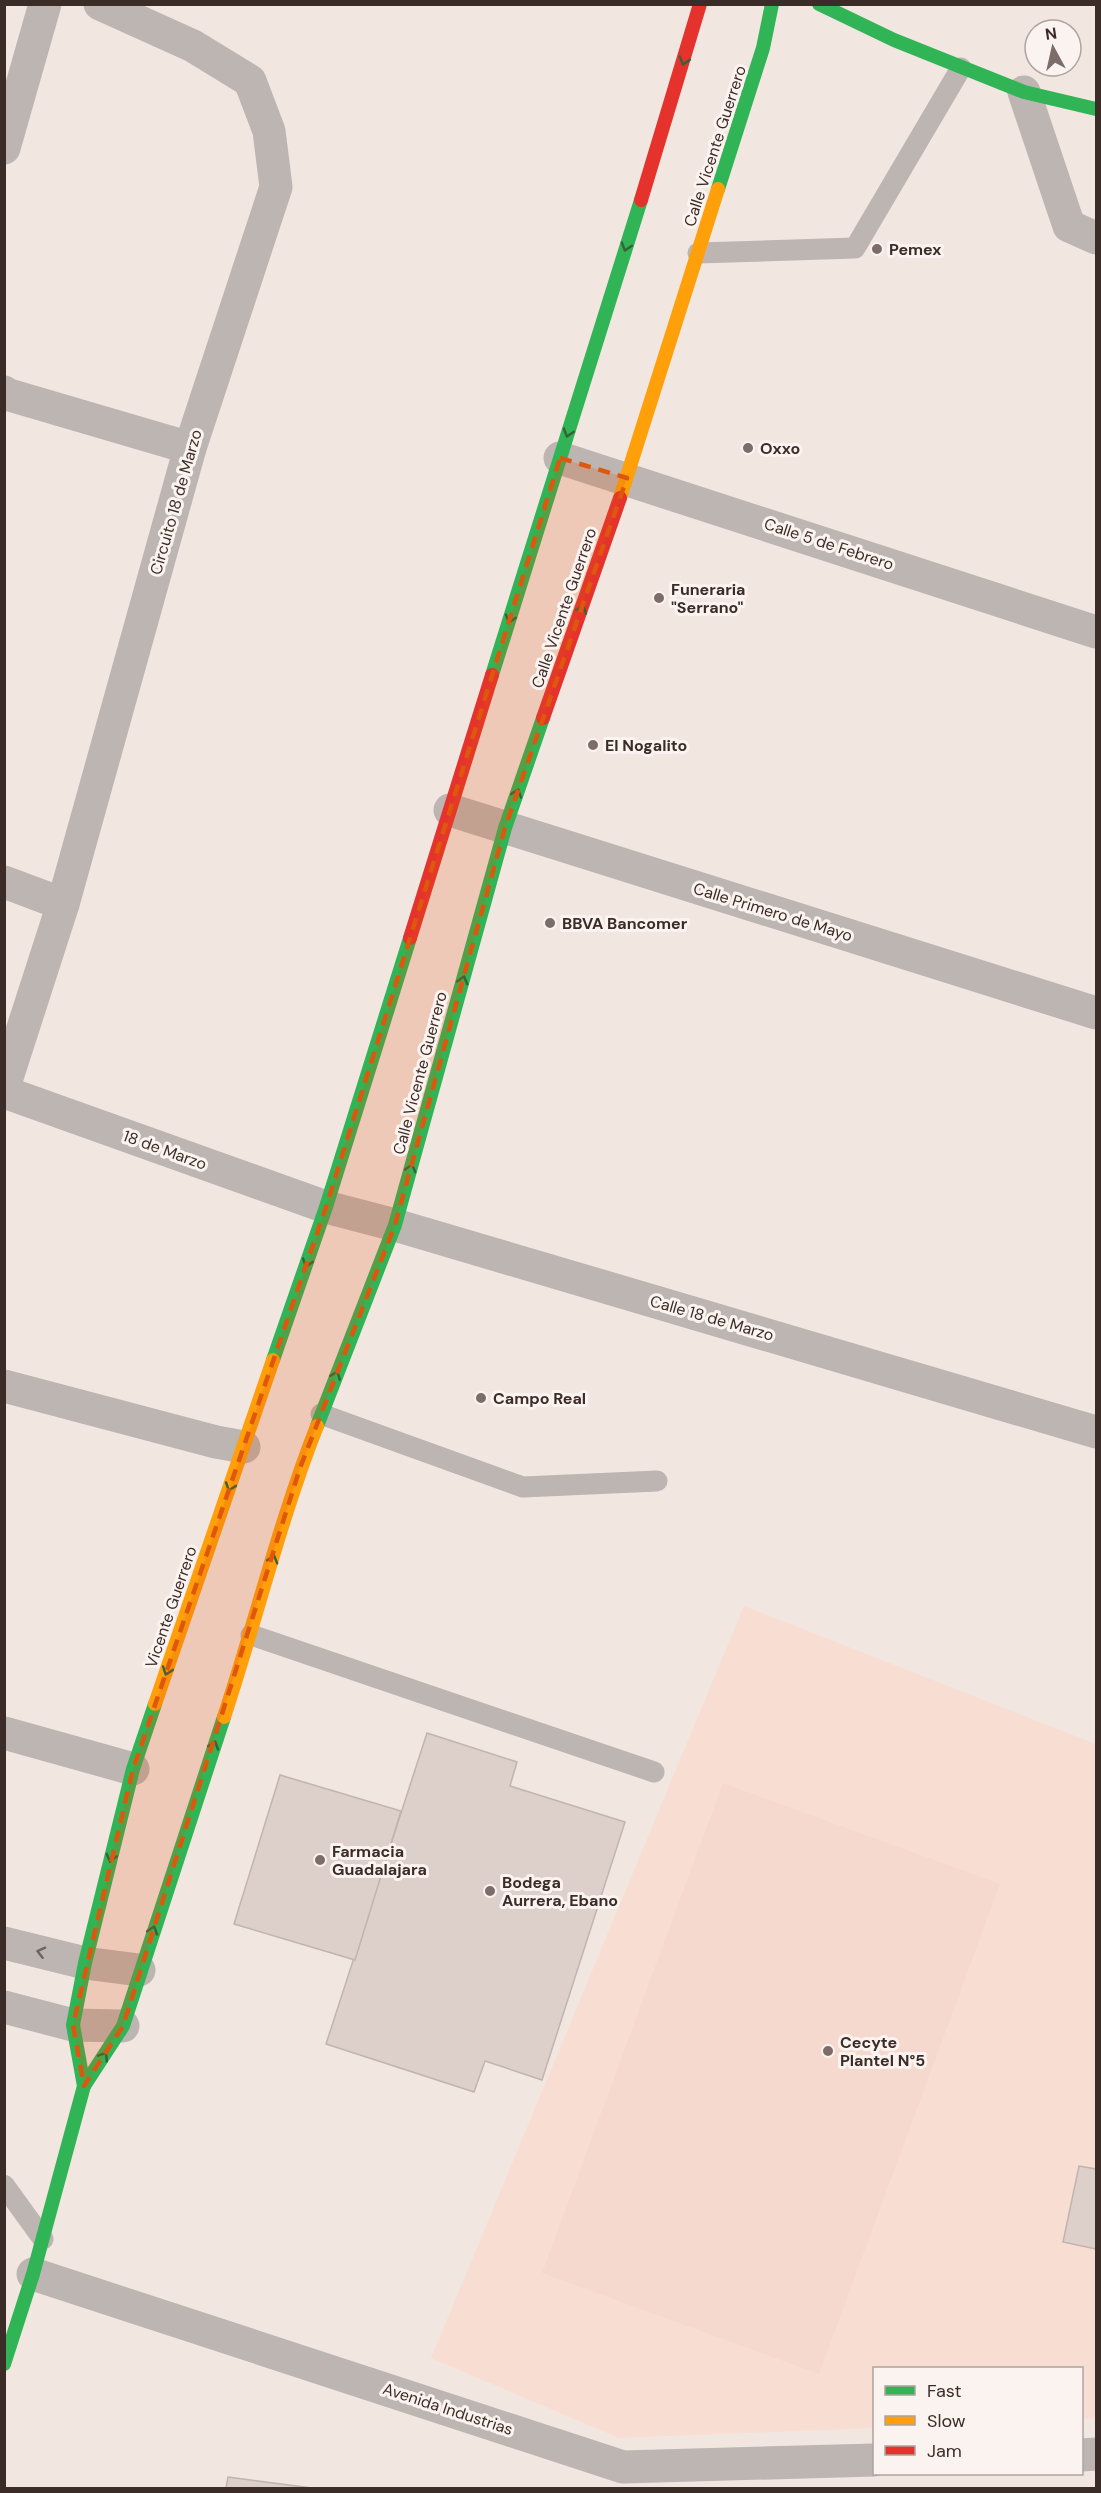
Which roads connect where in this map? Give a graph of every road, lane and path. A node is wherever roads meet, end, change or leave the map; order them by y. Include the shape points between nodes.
1 (45, 4) edge
2 (100, 4) edge
3 (700, 4) edge
4 (772, 4) edge
5 (819, 4) edge
6 (961, 68) junction
7 (1024, 92) junction
8 (1096, 109) edge
9 (4, 148) edge
10 (1096, 238) edge
11 (698, 253) junction
12 (4, 392) edge
13 (190, 448) junction
14 (560, 458) junction
15 (627, 478) junction
16 (1096, 632) edge
17 (450, 810) junction
18 (505, 828) junction
19 (4, 882) edge
20 (63, 904) junction
21 (1096, 1012) edge
22 (4, 1086) edge
23 (4, 1092) edge
24 (326, 1207) junction
25 (395, 1224) junction
26 (4, 1386) edge
27 (321, 1414) junction
28 (1096, 1432) edge
29 (244, 1447) junction
30 (657, 1481) dead end
31 (251, 1635) junction
32 (4, 1733) edge
33 (133, 1769) junction
34 (654, 1772) dead end
35 (4, 1943) edge
36 (85, 1963) junction
37 (140, 1970) junction
38 (4, 2007) edge
39 (73, 2025) junction
40 (123, 2026) junction
41 (84, 2086) junction
42 (4, 2185) edge
43 (43, 2240) junction
44 (33, 2274) junction
45 (4, 2364) edge
46 (873, 2460) edge

1 - 9 street
2 - 13 street, Circuito 18 de Marzo via 193,46 250,81 269,131 276,187
3 -> 14 main road
4 - 11 main road, Calle Vicente Guerrero via 763,48
5 - 6 main road
6 - 7 main road
6 - 11 lane via 855,248
7 - 8 main road
7 - 10 street via 1069,225
11 - 15 main road, Calle Vicente Guerrero
12 - 13 street
13 - 20 street, Circuito 18 de Marzo
14 - 15 street, Calle 5 de Febrero
14 -> 17 main road
15 - 16 street, Calle 5 de Febrero
18 -> 15 main road, Calle Vicente Guerrero
17 - 18 street, Calle Primero de Mayo
17 - 24 main road
18 - 21 street, Calle Primero de Mayo
25 -> 18 main road, Calle Vicente Guerrero
19 - 20 street
20 - 22 street, Circuito 18 de Marzo
23 - 24 street, 18 de Marzo
24 - 25 street, Calle 18 de Marzo
24 -> 29 main road, Vicente Guerrero
27 -> 25 main road
25 - 28 street, Calle 18 de Marzo
26 - 29 street
27 - 30 lane via 523,1487
31 -> 27 main road via 300,1468
29 -> 33 main road, Vicente Guerrero
31 - 34 lane
37 -> 31 main road
32 - 33 street
33 -> 36 main road, Vicente Guerrero
36 -> 35 street
36 - 37 street
36 - 39 main road, Vicente Guerrero
37 - 40 main road
38 - 39 street
39 - 40 street
39 - 41 main road
41 -> 40 main road
41 - 43 main road
42 - 43 lane
43 - 44 main road
44 - 45 main road
44 - 46 street, Avenida Industrias via 624,2467

